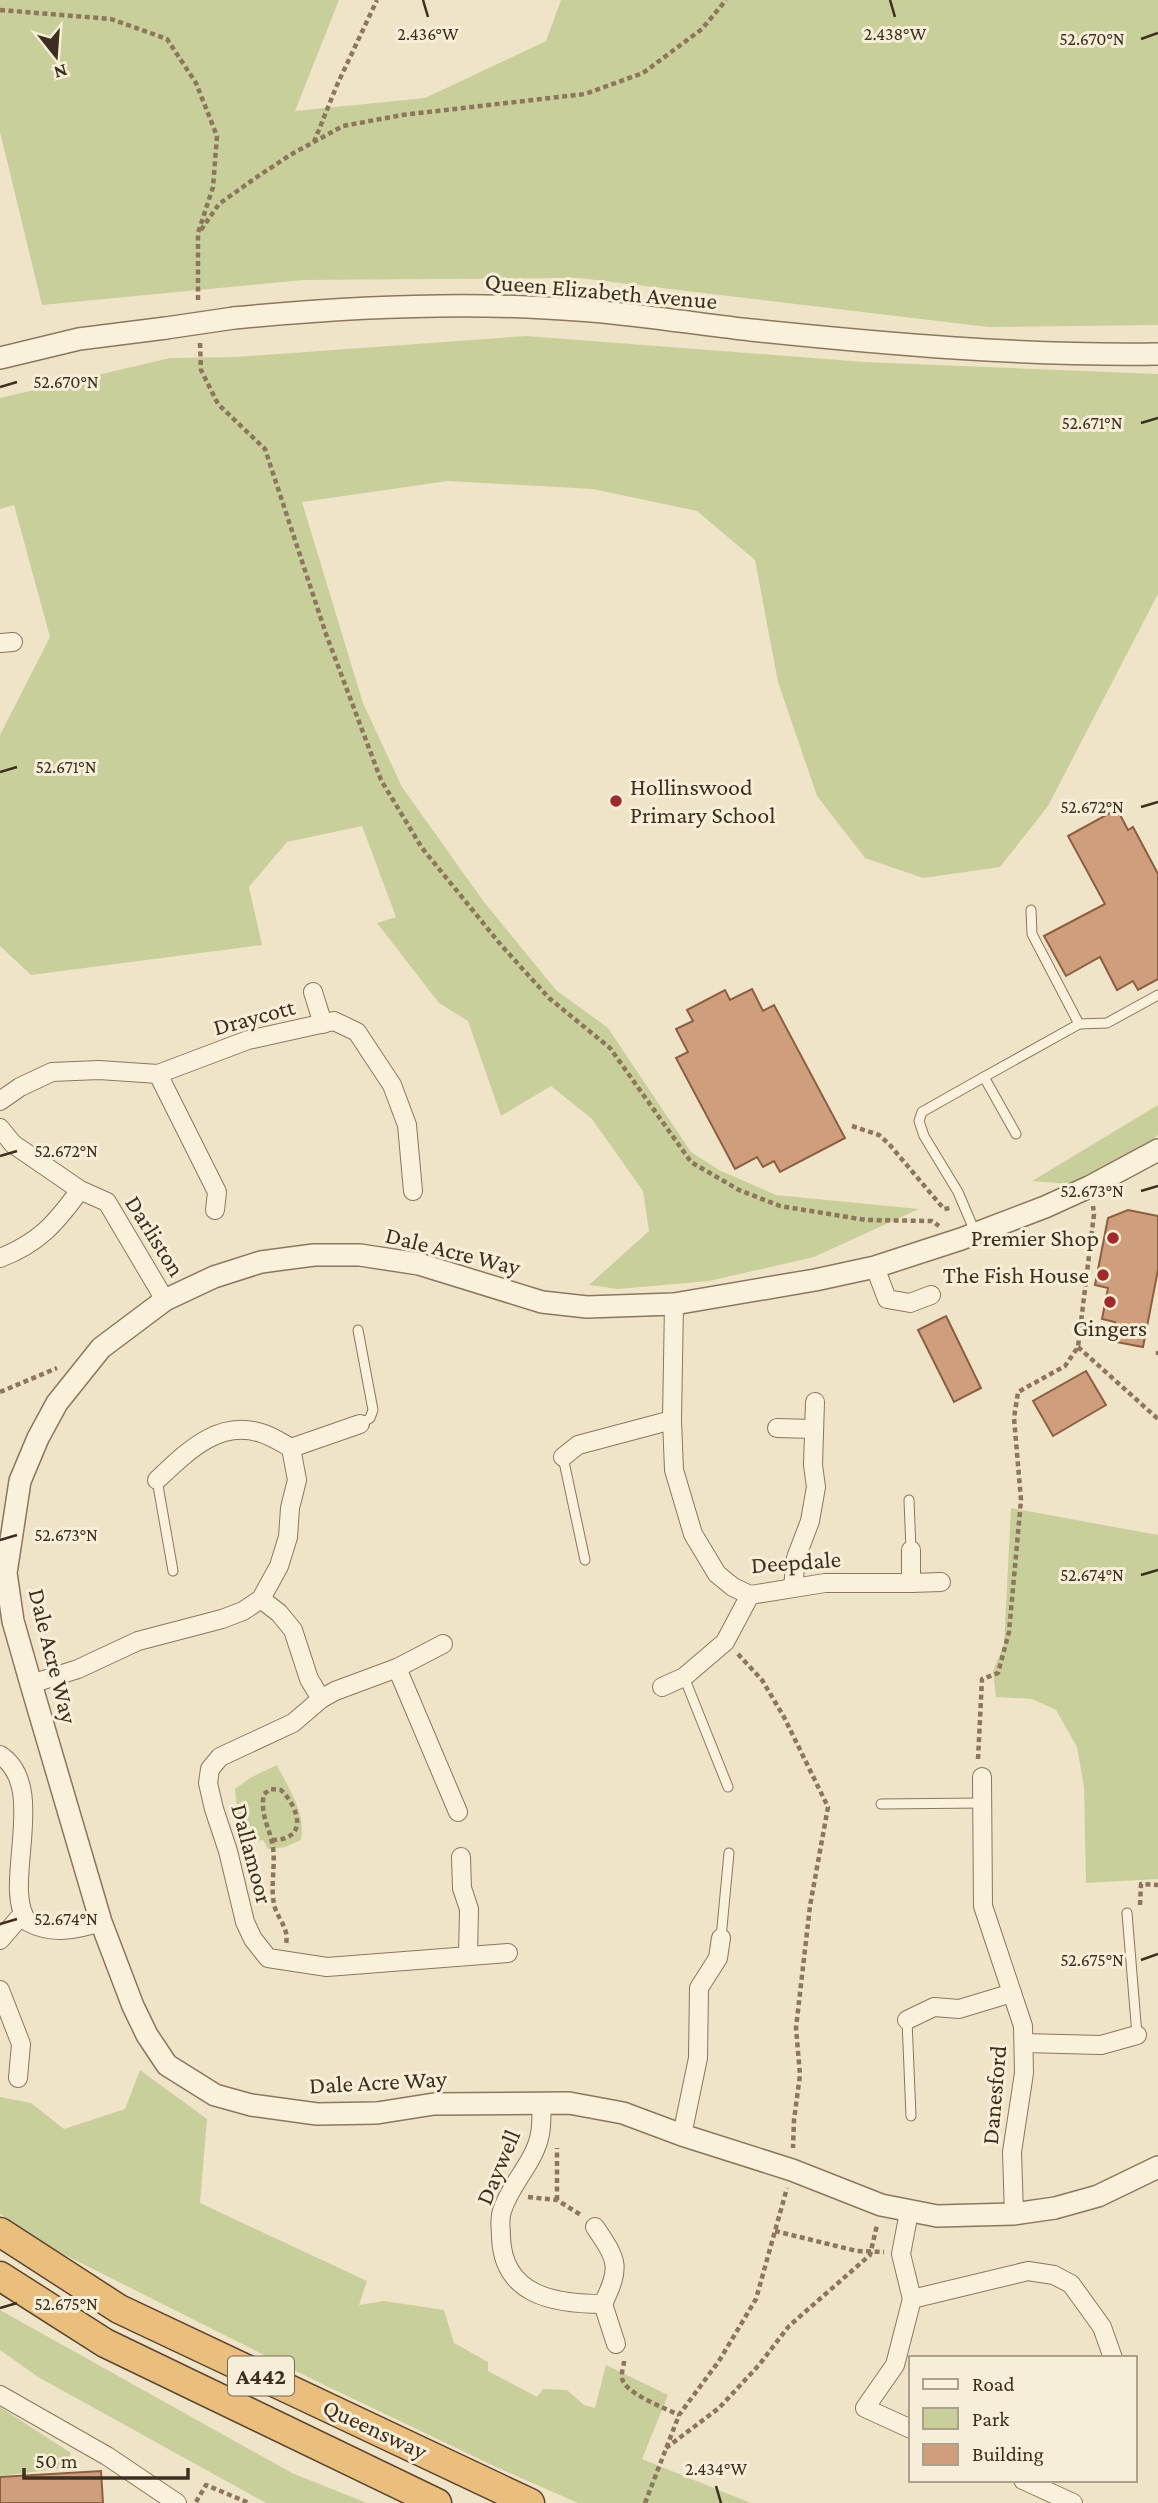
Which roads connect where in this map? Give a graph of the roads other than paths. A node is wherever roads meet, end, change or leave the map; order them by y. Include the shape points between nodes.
1 (1158, 354) edge
2 (0, 358) edge
3 (1031, 910) dead end
4 (313, 992) dead end
5 (1158, 995) edge
6 (323, 1024) junction
7 (1079, 1024) junction
8 (158, 1074) junction
9 (984, 1077) junction
10 (0, 1101) edge
11 (0, 1128) edge
12 (1016, 1134) dead end
13 (1158, 1150) edge
14 (80, 1190) junction
15 (413, 1191) dead end
16 (215, 1210) dead end
17 (969, 1236) junction
18 (0, 1258) edge
19 (875, 1267) junction
20 (931, 1295) dead end
21 (164, 1300) junction
22 (674, 1304) junction
23 (358, 1330) dead end
24 (815, 1402) dead end
25 (672, 1420) junction
26 (360, 1424) joint
27 (777, 1428) dead end
28 (814, 1429) junction
29 (291, 1448) junction
30 (563, 1457) joint
31 (157, 1480) joint
32 (909, 1500) dead end
33 (5, 1546) edge
34 (911, 1550) joint
35 (586, 1560) dead end
36 (173, 1571) dead end
37 (941, 1582) dead end
38 (911, 1583) junction
39 (793, 1587) junction
40 (750, 1595) junction
41 (261, 1599) junction
42 (443, 1644) dead end
43 (397, 1668) junction
44 (684, 1677) junction
45 (30, 1684) junction
46 (662, 1687) dead end
47 (321, 1699) junction
48 (0, 1755) edge
49 (982, 1777) road end
50 (728, 1787) dead end
51 (982, 1803) junction
52 (881, 1804) dead end
53 (458, 1812) dead end
54 (729, 1853) dead end
55 (461, 1857) dead end
56 (1127, 1913) road end
57 (19, 1918) junction
58 (101, 1922) junction
59 (721, 1938) joint
60 (0, 1940) edge
61 (508, 1953) dead end
62 (468, 1955) junction
63 (0, 1990) edge
64 (1012, 1993) junction
65 (906, 2020) joint
66 (1137, 2035) joint
67 (1024, 2043) junction
68 (18, 2078) dead end
69 (542, 2102) junction
70 (911, 2116) dead end
71 (682, 2135) junction
72 (1158, 2167) edge
73 (909, 2212) junction
74 (1014, 2214) junction
75 (595, 2227) road end
76 (0, 2232) edge
77 (0, 2276) edge
78 (912, 2299) junction
79 (603, 2304) junction
80 (617, 2344) road end
81 (1112, 2356) edge
82 (0, 2395) edge
83 (909, 2428) edge
84 (1027, 2482) edge
85 (157, 2497) edge
86 (177, 2503) edge
87 (438, 2503) edge
88 (530, 2503) edge
89 (1073, 2503) edge

1 - 2 street, Queen Elizabeth Avenue, bridge via 950,349 547,308 424,307 234,318 79,339
3 - 7 lane via 1032,934
4 - 6 street
5 - 7 lane via 1107,1023
6 - 8 street, Draycott via 248,1040
6 - 15 street, Draycott via 334,1021 357,1032 392,1085 407,1125
7 - 9 lane
8 - 10 street, Draycott via 52,1072
8 - 16 street via 217,1192
9 - 12 lane
9 - 17 lane via 922,1112 919,1121 965,1207
11 - 14 street, Darliston via 13,1144
13 - 17 street, Dale Acre Way via 1089,1187
14 - 18 street via 47,1232
14 - 21 street, Darliston via 107,1202
17 - 19 street, Dale Acre Way
19 - 20 street via 887,1298 910,1303
19 - 22 street, Dale Acre Way
21 - 22 street, Dale Acre Way via 261,1262 360,1255 419,1264 542,1302 587,1307
21 - 33 street, Dale Acre Way via 101,1348 57,1403 20,1481
22 - 25 street, Deepdale
23 - 26 lane via 373,1410
24 - 28 street
25 - 30 street via 578,1445
25 - 40 street, Deepdale via 674,1470 693,1534 717,1574
26 - 29 street
27 - 28 street
28 - 39 street via 816,1488 796,1558
29 - 31 street via 261,1433 233,1429 195,1444
29 - 41 street via 297,1480 289,1508 288,1537
30 - 35 lane
31 - 36 lane
32 - 34 lane
33 - 45 street, Dale Acre Way via 13,1620
34 - 38 street
37 - 38 street, Deepdale
38 - 39 street, Deepdale
39 - 40 street, Deepdale
40 - 44 street via 725,1642
41 - 45 street via 222,1619 138,1641 78,1670
41 - 47 street via 293,1630 309,1679
42 - 43 street, Dallamoor
43 - 47 street, Dallamoor
43 - 53 street
44 - 46 street
44 - 50 lane
45 - 58 street, Dale Acre Way
47 - 62 street, Dallamoor via 293,1723 220,1757 210,1769 208,1783 253,1939 268,1958 327,1967
48 - 57 street via 17,1778 3,1864 9,1908
49 - 51 street, Danesford
51 - 52 lane
51 - 64 street, Danesford via 983,1906
54 - 59 lane
55 - 62 street via 462,1888 469,1909
56 - 66 lane
57 - 58 street via 52,1930 74,1930
57 - 60 street
58 - 69 street, Dale Acre Way via 147,2035 167,2065 215,2095 317,2114 377,2113 434,2104
59 - 71 street via 718,1958 699,1989 698,2059
61 - 62 street, Dallamoor
63 - 68 street via 21,2044
64 - 65 street via 959,2009 934,2007
64 - 67 street, Danesford
65 - 70 lane
66 - 67 street via 1101,2045
67 - 74 street, Danesford via 1012,2151
69 - 71 street, Dale Acre Way via 624,2113
69 - 79 street, Daywell via 540,2136 501,2214 502,2255 517,2283 549,2299
71 - 73 street, Dale Acre Way
72 - 74 street, Dale Acre Way via 1080,2202
73 - 74 street, Dale Acre Way via 970,2217
73 - 78 street via 901,2254
75 - 79 street via 615,2264
76 - 88 highway, Queensway / A442 via 120,2309
77 - 87 highway, Queensway / A442 via 105,2343
78 - 81 street via 1028,2271 1054,2275 1071,2284 1102,2328
78 - 83 street via 895,2365 865,2408
79 - 80 street
82 - 85 street via 107,2456
84 - 89 street
85 - 86 street

